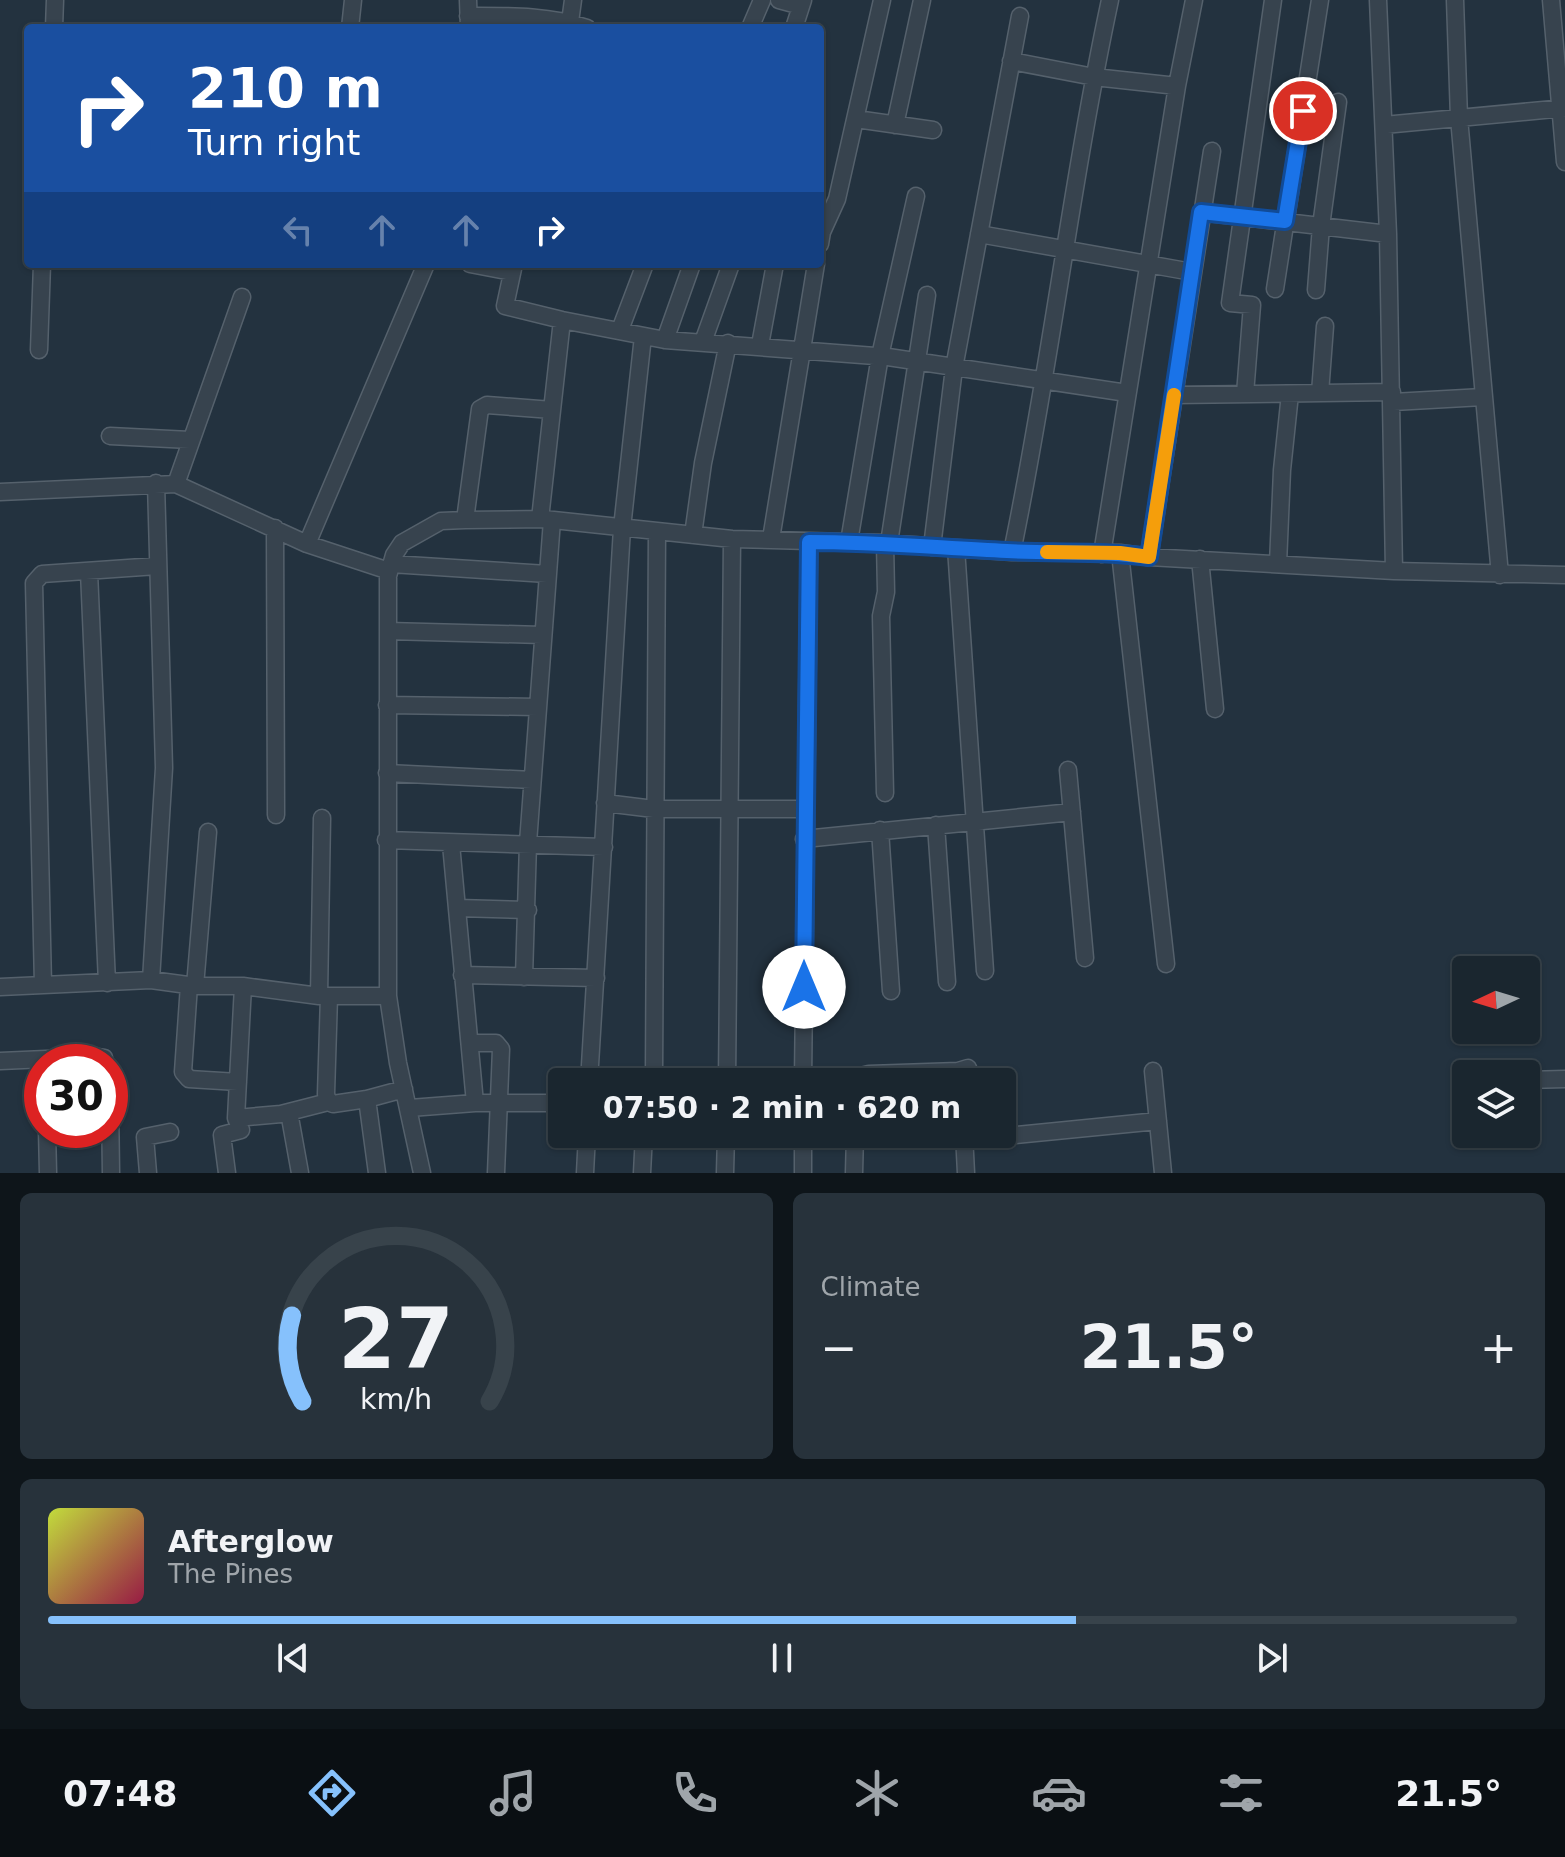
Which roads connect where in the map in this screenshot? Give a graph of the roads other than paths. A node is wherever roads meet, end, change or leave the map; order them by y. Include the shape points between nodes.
1 (55, 0) edge
2 (353, 0) edge
3 (573, 0) edge
4 (762, 0) edge
5 (779, 0) edge
6 (882, 0) edge
7 (922, 0) edge
8 (1110, 0) edge
9 (1194, 0) edge
10 (1273, 0) edge
11 (1320, 0) edge
12 (1378, 0) edge
13 (1455, 0) edge
14 (1551, 0) edge
15 (802, 3) edge
16 (468, 15) edge
17 (524, 16) edge
18 (1020, 16) dead end
19 (570, 22) junction
20 (54, 24) edge
21 (350, 24) edge
22 (576, 24) edge
23 (752, 24) edge
24 (795, 24) edge
25 (1011, 61) junction
26 (1094, 77) junction
27 (1177, 86) junction
28 (1338, 102) dead end
29 (1563, 108) edge
30 (1459, 118) junction
31 (856, 119) junction
32 (895, 125) junction
33 (1384, 125) junction
34 (933, 130) dead end
35 (1212, 151) dead end
36 (1565, 162) edge
37 (916, 196) dead end
38 (1201, 212) junction
39 (1242, 216) junction
40 (1285, 221) junction
41 (1321, 226) junction
42 (824, 228) edge
43 (979, 234) junction
44 (1388, 234) junction
45 (1064, 249) junction
46 (1148, 262) junction
47 (42, 268) edge
48 (424, 268) edge
49 (513, 268) edge
50 (643, 268) edge
51 (691, 268) edge
52 (730, 268) edge
53 (774, 268) edge
54 (815, 268) edge
55 (1192, 272) junction
56 (1275, 289) dead end
57 (1316, 290) dead end
58 (927, 295) dead end
59 (242, 297) dead end
60 (562, 320) junction
61 (1325, 326) dead end
62 (620, 330) junction
63 (643, 336) junction
64 (665, 340) junction
65 (703, 342) junction
66 (728, 343) junction
67 (760, 345) junction
68 (801, 349) junction
69 (39, 350) dead end
70 (880, 356) junction
71 (916, 362) junction
72 (954, 368) junction
73 (1044, 381) junction
74 (1127, 393) junction
75 (1320, 393) junction
76 (1245, 394) junction
77 (1290, 394) junction
78 (1174, 395) junction
79 (1392, 397) junction
80 (1483, 397) junction
81 (552, 410) junction
82 (110, 436) dead end
83 (190, 440) junction
84 (156, 483) junction
85 (176, 484) junction
86 (0, 492) edge
87 (546, 519) junction
88 (465, 520) junction
89 (275, 528) junction
90 (622, 528) junction
91 (657, 531) junction
92 (693, 535) junction
93 (732, 539) junction
94 (771, 539) junction
95 (809, 542) junction
96 (849, 542) junction
97 (887, 543) junction
98 (307, 544) junction
99 (932, 547) junction
100 (956, 548) junction
101 (1012, 552) junction
102 (1120, 553) junction
103 (1102, 554) junction
104 (1149, 557) junction
105 (1200, 559) junction
106 (1278, 564) junction
107 (157, 566) junction
108 (390, 568) junction
109 (1394, 571) junction
110 (89, 572) junction
111 (547, 574) junction
112 (1500, 575) junction
113 (1565, 575) edge
114 (388, 631) junction
115 (542, 635) junction
116 (387, 705) junction
117 (538, 707) junction
118 (1215, 709) dead end
119 (1068, 770) dead end
120 (387, 773) junction
121 (532, 780) junction
122 (885, 793) dead end
123 (605, 803) junction
124 (729, 808) junction
125 (654, 809) junction
126 (806, 809) junction
127 (1072, 812) junction
128 (276, 815) dead end
129 (322, 818) dead end
130 (975, 822) junction
131 (936, 825) junction
132 (880, 830) junction
133 (208, 832) dead end
134 (804, 839) junction
135 (386, 840) junction
136 (528, 843) junction
137 (451, 844) junction
138 (604, 847) junction
139 (458, 908) junction
140 (528, 910) junction
141 (1085, 958) dead end
142 (1166, 964) dead end
143 (985, 971) dead end
144 (462, 975) junction
145 (524, 977) junction
146 (596, 978) junction
147 (151, 980) junction
148 (947, 982) dead end
149 (107, 983) junction
150 (43, 985) junction
151 (192, 986) junction
152 (243, 986) junction
153 (0, 987) edge
154 (891, 991) dead end
155 (324, 996) junction
156 (388, 996) junction
157 (470, 1043) junction
158 (0, 1061) edge
159 (24, 1061) edge
160 (590, 1068) edge
161 (648, 1068) edge
162 (728, 1068) edge
163 (804, 1068) edge
164 (1153, 1071) dead end
165 (1565, 1079) edge
166 (1540, 1080) edge
167 (238, 1082) junction
168 (404, 1089) junction
169 (367, 1099) junction
170 (328, 1102) junction
171 (475, 1103) junction
172 (499, 1103) junction
173 (548, 1103) edge
174 (410, 1108) junction
175 (289, 1112) junction
176 (236, 1118) junction
177 (1158, 1121) junction
178 (170, 1132) dead end
179 (1016, 1133) edge
180 (47, 1148) edge
181 (111, 1148) edge
182 (586, 1148) edge
183 (643, 1148) edge
184 (726, 1148) edge
185 (803, 1148) edge
186 (855, 1148) edge
187 (965, 1148) edge
188 (48, 1173) edge
189 (111, 1173) edge
190 (148, 1173) edge
191 (227, 1173) edge
192 (300, 1173) edge
193 (377, 1173) edge
194 (422, 1173) edge
195 (496, 1173) edge
196 (585, 1173) edge
197 (642, 1173) edge
198 (725, 1173) edge
199 (803, 1173) edge
200 (854, 1173) edge
201 (966, 1173) edge
202 (1163, 1173) edge

1 - 20 street
2 - 21 street
3 - 19 street
4 - 23 street
5 - 15 street
6 - 31 street
7 - 32 street
8 - 26 street
9 - 27 street
10 - 39 street
11 - 40 street
12 - 33 street
13 - 30 street
14 - 29 street
15 - 24 street
16 - 17 street
17 - 19 street
18 - 25 street
19 - 22 street
25 - 26 street
25 - 43 street
26 - 27 street
26 - 45 street
27 - 46 street
28 - 41 street
29 - 30 street
29 - 36 street
30 - 33 street
30 - 80 street
31 - 32 street
31 - 42 street via 837,199
32 - 34 street
33 - 44 street
35 - 38 street
37 - 70 street
38 - 39 street
38 - 55 street
39 - 40 street
39 - 76 street via 1230,303 1252,305
40 - 41 street
40 - 56 street
41 - 44 street
41 - 57 street
43 - 45 street
43 - 72 street
44 - 79 street
45 - 46 street
45 - 73 street
46 - 55 street
46 - 74 street
47 - 69 street
48 - 98 street
49 - 60 street via 505,306
50 - 62 street
51 - 64 street
52 - 65 street
53 - 67 street
54 - 68 street
55 - 78 street
58 - 71 street
59 - 83 street
60 - 62 street
60 - 81 street
61 - 75 street
62 - 63 street
63 - 64 street
63 - 90 street
64 - 65 street
65 - 66 street
66 - 67 street
66 - 92 street
67 - 68 street
68 - 70 street
68 - 94 street
70 - 71 street
70 - 96 street
71 - 72 street
71 - 97 street
72 - 73 street
72 - 99 street
73 - 74 street
73 - 101 street
74 - 103 street
75 - 77 street
75 - 79 street
76 - 77 street
76 - 78 street
77 - 106 street
78 - 104 street
79 - 80 street
79 - 109 street
80 - 112 street
81 - 87 street
81 - 88 street via 487,405 480,409
82 - 83 street
83 - 85 street
84 - 85 street
84 - 86 street
84 - 107 street
85 - 89 street
87 - 88 street
87 - 90 street
87 - 111 street
88 - 108 street via 441,521 402,543
89 - 98 street
89 - 128 street
90 - 91 street
90 - 123 street
91 - 92 street
91 - 125 street
92 - 93 street
93 - 94 street
93 - 124 street
94 - 95 street
95 - 96 street
95 - 126 street
96 - 97 street
97 - 99 street
97 - 122 street via 881,616
98 - 108 street
99 - 100 street
100 - 101 street
100 - 130 street
101 - 103 street
102 - 103 street
102 - 104 street
102 - 142 street
104 - 105 street
105 - 106 street
105 - 118 street
106 - 109 street
107 - 110 street
107 - 147 street via 164,768
108 - 111 street
108 - 114 street
109 - 112 street
110 - 149 street
110 - 150 street via 42,574 34,583
111 - 115 street
112 - 113 street
114 - 115 street
114 - 116 street
115 - 117 street
116 - 117 street
116 - 120 street
117 - 121 street
119 - 127 street
120 - 121 street
120 - 135 street
121 - 136 street
123 - 125 street
123 - 138 street
124 - 125 street
124 - 126 street
124 - 162 street
125 - 161 street
126 - 134 street
127 - 130 street
127 - 141 street
129 - 155 street
130 - 131 street
130 - 143 street
131 - 132 street
131 - 148 street
132 - 134 street
132 - 154 street
133 - 151 street
134 - 163 street
135 - 137 street
135 - 156 street
136 - 137 street
136 - 138 street
136 - 140 street
137 - 139 street
138 - 146 street
139 - 140 street
139 - 144 street
140 - 145 street
144 - 145 street
144 - 157 street
145 - 146 street
146 - 160 street
147 - 149 street
147 - 151 street
149 - 150 street
150 - 153 street
151 - 152 street
151 - 167 street via 183,1072 189,1079
152 - 155 street
152 - 167 street
155 - 156 street
155 - 170 street
156 - 168 street
157 - 171 street
157 - 172 street via 500,1045
158 - 159 street
164 - 177 street
165 - 166 street
167 - 176 street
168 - 169 street
168 - 174 street
169 - 170 street
169 - 193 street
170 - 175 street
171 - 172 street
171 - 174 street
172 - 173 street
172 - 195 street
174 - 194 street
175 - 176 street
175 - 192 street
176 - 191 street via 241,1130 222,1135
177 - 179 street
177 - 202 street
178 - 190 street via 145,1137
180 - 188 street
181 - 189 street
182 - 196 street
183 - 197 street
184 - 198 street
185 - 199 street
186 - 200 street
187 - 201 street

